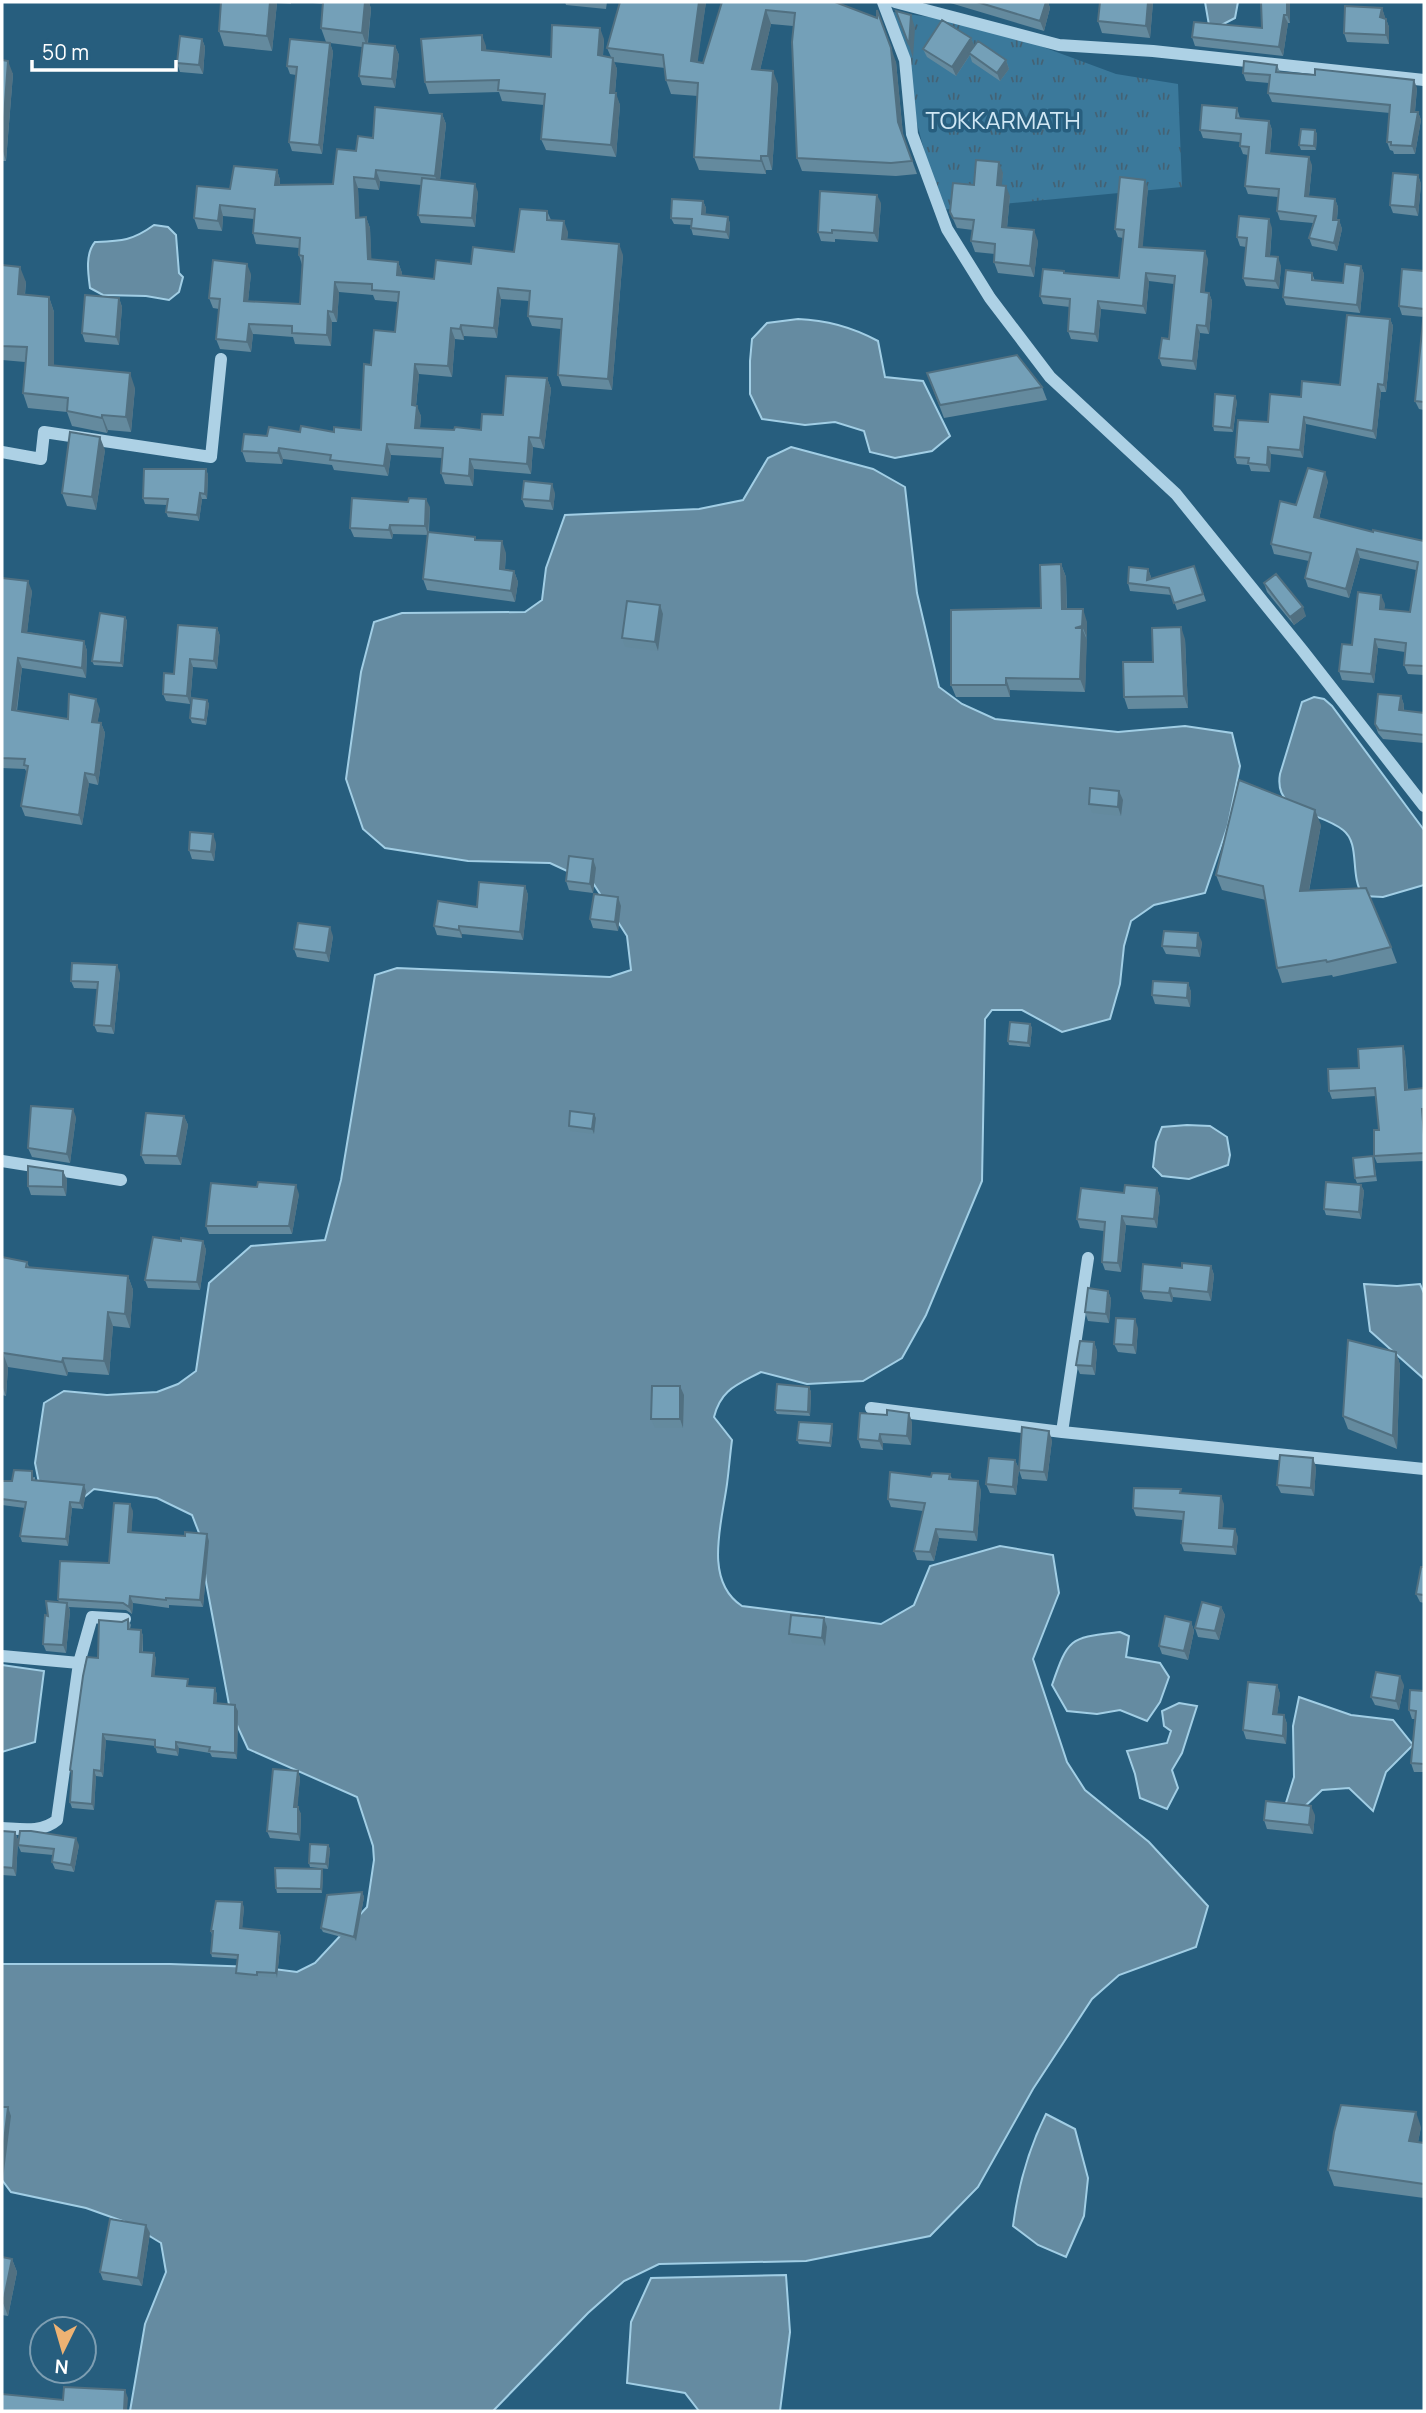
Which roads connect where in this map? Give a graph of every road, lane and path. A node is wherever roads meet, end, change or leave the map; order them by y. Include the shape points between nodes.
1 (883, 2) edge
2 (895, 2) edge
3 (1424, 80) edge
4 (221, 359) dead end
5 (2, 452) edge
6 (1424, 806) edge
7 (2, 1161) edge
8 (121, 1180) dead end
9 (1088, 1258) dead end
10 (871, 1408) dead end
11 (1062, 1432) junction
12 (1424, 1469) edge
13 (125, 1619) edge
14 (2, 1656) edge
15 (79, 1663) junction
16 (2, 1828) edge

1 - 6 street via 905,60 912,134 947,229 990,298 1050,377 1176,494
2 - 3 street via 1059,45
4 - 5 street via 211,457 44,432 41,459
7 - 8 street
9 - 11 street
10 - 11 street
11 - 12 street
13 - 15 street via 92,1617
14 - 15 street
15 - 16 street via 57,1820 40,1829

